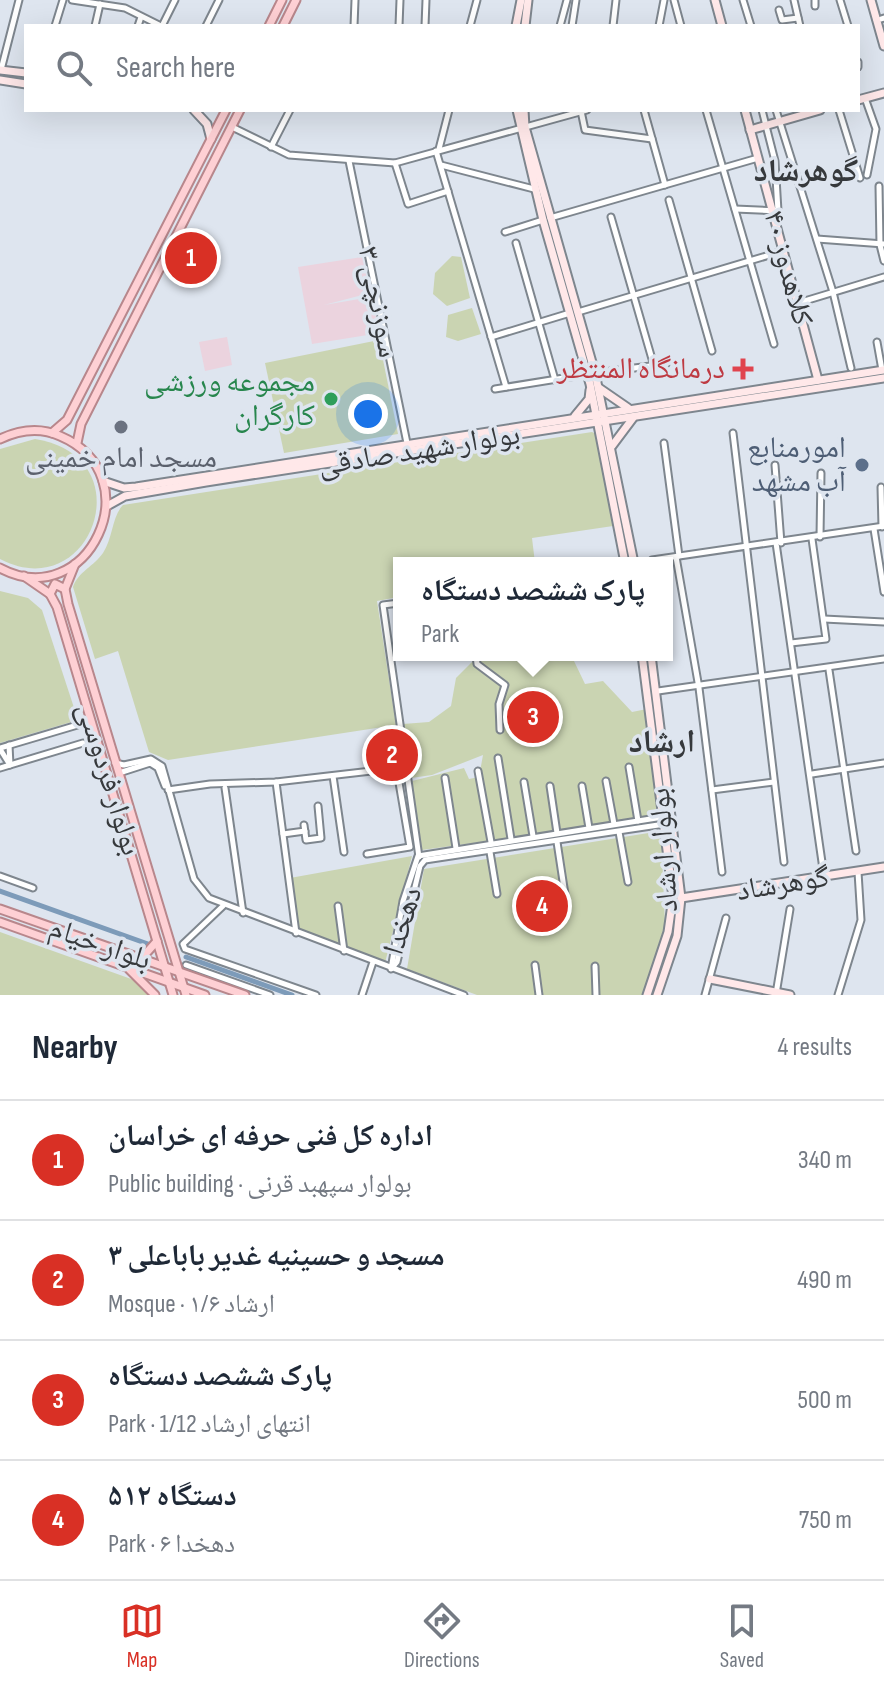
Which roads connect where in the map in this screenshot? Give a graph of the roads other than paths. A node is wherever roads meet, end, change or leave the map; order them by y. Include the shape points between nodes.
1 (19, 0) edge
2 (63, 0) edge
3 (72, 0) edge
4 (130, 0) edge
5 (175, 0) edge
6 (219, 0) edge
7 (282, 0) edge
8 (296, 0) edge
9 (355, 0) edge
10 (400, 0) edge
11 (426, 0) edge
12 (477, 0) edge
13 (521, 0) edge
14 (528, 0) edge
15 (567, 0) edge
16 (576, 0) edge
17 (616, 0) edge
18 (664, 0) edge
19 (674, 0) edge
20 (715, 0) edge
21 (743, 0) edge
22 (794, 0) edge
23 (840, 0) edge
24 (873, 0) edge
25 (89, 1) edge
26 (111, 3) edge
27 (100, 4) junction
28 (125, 8) junction
29 (779, 10) dead end
30 (141, 17) junction
31 (798, 18) junction
32 (882, 18) edge
33 (56, 24) edge
34 (95, 24) edge
35 (139, 24) edge
36 (157, 24) edge
37 (162, 24) edge
38 (207, 24) edge
39 (270, 24) edge
40 (284, 24) edge
41 (354, 24) edge
42 (399, 24) edge
43 (425, 24) edge
44 (471, 24) edge
45 (516, 24) edge
46 (525, 24) edge
47 (561, 24) edge
48 (572, 24) edge
49 (613, 24) edge
50 (659, 24) edge
51 (680, 24) edge
52 (721, 24) edge
53 (750, 24) edge
54 (800, 24) edge
55 (847, 24) edge
56 (884, 30) edge
57 (884, 46) edge
58 (0, 70) edge
59 (24, 73) edge
60 (0, 80) edge
61 (24, 84) edge
62 (884, 93) edge
63 (862, 99) edge
64 (225, 112) edge
65 (239, 112) edge
66 (289, 112) edge
67 (448, 112) edge
68 (518, 112) edge
69 (579, 112) edge
70 (583, 112) edge
71 (645, 112) edge
72 (707, 112) edge
73 (746, 112) edge
74 (762, 112) edge
75 (777, 112) edge
76 (812, 112) edge
77 (840, 112) edge
78 (198, 113) edge
79 (780, 121) junction
80 (765, 125) junction
81 (232, 127) junction
82 (522, 128) junction
83 (750, 130) junction
84 (211, 139) junction
85 (652, 139) junction
86 (271, 147) junction
87 (438, 150) junction
88 (758, 158) junction
89 (349, 161) junction
90 (395, 163) junction
91 (440, 165) junction
92 (723, 169) junction
93 (867, 175) dead end
94 (860, 178) dead end
95 (665, 185) junction
96 (879, 186) dead end
97 (534, 189) junction
98 (448, 191) junction
99 (669, 200) dead end
100 (735, 209) junction
101 (773, 211) junction
102 (611, 217) dead end
103 (546, 219) junction
104 (505, 232) dead end
105 (817, 238) junction
106 (516, 243) dead end
107 (882, 244) edge
108 (783, 251) junction
109 (750, 261) junction
110 (884, 261) edge
111 (884, 277) edge
112 (691, 278) junction
113 (833, 292) junction
114 (634, 295) junction
115 (798, 303) junction
116 (574, 313) junction
117 (538, 323) junction
118 (491, 337) junction
119 (877, 342) dead end
120 (774, 344) dead end
121 (712, 351) dead end
122 (666, 364) dead end
123 (654, 366) junction
124 (851, 368) dead end
125 (595, 373) junction
126 (883, 373) edge
127 (576, 376) dead end
128 (555, 380) junction
129 (818, 380) junction
130 (594, 386) junction
131 (506, 387) junction
132 (495, 389) dead end
133 (631, 408) junction
134 (639, 415) junction
135 (573, 417) junction
136 (602, 417) junction
137 (67, 420) junction
138 (79, 429) junction
139 (52, 433) junction
140 (733, 433) dead end
141 (0, 439) edge
142 (77, 443) junction
143 (407, 443) junction
144 (664, 443) dead end
145 (611, 448) junction
146 (353, 451) junction
147 (355, 461) junction
148 (775, 465) dead end
149 (821, 473) dead end
150 (103, 481) junction
151 (120, 487) junction
152 (881, 487) dead end
153 (119, 499) junction
154 (107, 506) junction
155 (883, 526) edge
156 (874, 529) junction
157 (820, 537) junction
158 (812, 539) junction
159 (779, 543) junction
160 (747, 546) junction
161 (624, 557) edge
162 (633, 557) edge
163 (678, 557) junction
164 (673, 558) edge
165 (75, 564) junction
166 (0, 568) edge
167 (24, 576) junction
168 (65, 589) junction
169 (884, 592) edge
170 (50, 594) junction
171 (393, 604) edge
172 (824, 619) junction
173 (884, 622) edge
174 (791, 643) junction
175 (884, 659) edge
176 (477, 661) edge
177 (643, 661) edge
178 (652, 661) edge
179 (829, 670) junction
180 (796, 674) junction
181 (761, 679) junction
182 (699, 688) junction
183 (658, 691) junction
184 (92, 720) junction
185 (390, 730) dead end
186 (500, 730) dead end
187 (83, 743) dead end
188 (9, 745) junction
189 (0, 749) edge
190 (498, 758) dead end
191 (662, 760) junction
192 (115, 763) junction
193 (884, 763) edge
194 (10, 765) junction
195 (629, 767) dead end
196 (0, 768) edge
197 (397, 768) junction
198 (406, 769) junction
199 (845, 770) junction
200 (478, 771) dead end
201 (118, 773) junction
202 (812, 774) junction
203 (333, 776) junction
204 (445, 778) dead end
205 (606, 781) dead end
206 (276, 782) junction
207 (524, 782) dead end
208 (774, 782) junction
209 (550, 786) dead end
210 (582, 786) dead end
211 (225, 788) dead end
212 (168, 790) junction
213 (712, 790) junction
214 (318, 806) dead end
215 (665, 820) junction
216 (638, 821) junction
217 (614, 824) junction
218 (589, 828) junction
219 (619, 832) junction
220 (557, 833) junction
221 (283, 834) junction
222 (533, 836) junction
223 (511, 839) junction
224 (491, 842) junction
225 (557, 842) junction
226 (456, 848) junction
227 (856, 851) dead end
228 (344, 852) dead end
229 (490, 852) junction
230 (367, 854) dead end
231 (418, 856) junction
232 (425, 860) junction
233 (784, 862) dead end
234 (884, 867) edge
235 (722, 872) dead end
236 (858, 872) junction
237 (0, 876) edge
238 (824, 877) junction
239 (628, 882) dead end
240 (33, 888) dead end
241 (497, 894) dead end
242 (681, 898) junction
243 (566, 901) dead end
244 (223, 906) junction
245 (338, 906) dead end
246 (0, 909) edge
247 (790, 909) dead end
248 (243, 914) junction
249 (726, 918) dead end
250 (0, 922) edge
251 (296, 933) junction
252 (157, 941) junction
253 (344, 951) junction
254 (141, 959) junction
255 (373, 962) junction
256 (535, 965) dead end
257 (595, 966) dead end
258 (128, 967) junction
259 (165, 967) junction
260 (183, 969) junction
261 (391, 969) junction
262 (710, 979) junction
263 (169, 982) junction
264 (185, 991) edge
265 (776, 994) edge
266 (155, 995) edge
267 (173, 995) edge
268 (205, 995) edge
269 (245, 995) edge
270 (270, 995) edge
271 (316, 995) edge
272 (362, 995) edge
273 (464, 995) edge
274 (539, 995) edge
275 (596, 995) edge
276 (647, 995) edge
277 (657, 995) edge
278 (705, 995) edge
279 (790, 995) edge
280 (838, 995) edge

1 - 58 street
2 - 33 street
3 - 25 street
4 - 28 street
5 - 37 street
6 - 38 street
7 - 39 main road
8 - 40 main road
9 - 41 street
10 - 42 street
11 - 43 street
12 - 44 street
13 - 45 main road
14 - 46 main road
15 - 47 street
16 - 48 street
17 - 49 street
18 - 50 street
19 - 51 street
20 - 52 main road
21 - 53 street
22 - 31 street
23 - 55 street
24 - 32 main road
24 - 57 main road
25 - 27 street
26 - 27 street
26 - 28 street
27 - 34 street
28 - 30 street
29 - 31 street via 782,20
30 - 35 street
30 - 36 street
31 - 54 street
32 - 56 main road
58 - 59 main road
60 - 61 main road
62 - 63 main road
63 - 93 street via 876,129
64 - 84 main road
65 - 81 main road
66 - 86 street
67 - 87 street
68 - 82 main road
69 - 82 street
70 - 85 street via 585,130
71 - 85 street
72 - 92 street
73 - 83 main road, کلاهدوز ۴۰
74 - 80 street
75 - 79 street
76 - 79 main road
77 - 94 street
78 - 84 main road
79 - 80 main road
79 - 105 street
80 - 83 main road
80 - 101 street via 775,161 778,211
81 - 86 street
81 - 138 main road
82 - 87 street
82 - 97 main road
82 - 103 main road
83 - 88 main road, کلاهدوز ۴۰
84 - 137 main road
85 - 95 street
86 - 89 street via 289,155
87 - 90 street
87 - 91 street
88 - 92 street
88 - 101 main road, کلاهدوز ۴۰
89 - 90 street
89 - 143 street, سوزنچی ۳
90 - 98 street via 408,204
91 - 97 street
91 - 98 street
92 - 95 street
92 - 100 street
95 - 103 street
96 - 107 street
97 - 103 main road
98 - 118 street
99 - 112 street
100 - 101 street
100 - 109 street
101 - 108 main road, کلاهدوز ۴۰
102 - 114 street
103 - 104 street
103 - 116 main road
105 - 107 street
105 - 113 street
106 - 117 street
107 - 110 street
108 - 109 street
108 - 115 main road, کلاهدوز ۴۰
109 - 112 street
109 - 120 street
111 - 113 street
112 - 114 street
112 - 121 street
113 - 115 street
113 - 124 street
114 - 116 street
114 - 123 street
115 - 129 main road, کلاهدوز ۴۰
116 - 117 street
116 - 125 main road
116 - 130 main road
117 - 118 street
117 - 128 street
118 - 131 street
119 - 126 street
122 - 123 street
123 - 125 street
125 - 130 main road
126 - 129 main road
126 - 134 main road, بولوار شهید صادقی
127 - 128 street
128 - 131 street
129 - 133 main road
130 - 133 main road
130 - 135 main road
130 - 136 main road
131 - 132 street
133 - 136 main road
134 - 136 main road, بولوار شهید صادقی
134 - 145 main road via 626,424
135 - 136 main road, بولوار شهید صادقی
135 - 143 main road, بولوار شهید صادقی
136 - 145 main road
136 - 147 main road, بولوار شهید صادقی
136 - 161 main road
137 - 138 main road via 72,430
137 - 139 main road
138 - 142 main road
139 - 141 main road via 30,430
139 - 142 main road
140 - 160 street
142 - 150 main road
143 - 146 main road, بولوار شهید صادقی
144 - 163 street
145 - 162 main road
146 - 147 main road
146 - 151 main road, بولوار شهید صادقی
147 - 153 main road, بولوار شهید صادقی
148 - 159 street
149 - 157 street
150 - 151 main road, بولوار شهید صادقی
150 - 154 main road
151 - 153 main road via 112,495
152 - 155 street
153 - 154 main road, بولوار شهید صادقی
154 - 165 main road via 98,538
155 - 156 street
156 - 157 street
156 - 169 street
157 - 158 street
158 - 159 street
158 - 172 street
159 - 160 street
159 - 174 street
160 - 163 street
160 - 181 street
163 - 164 street
163 - 182 street
165 - 167 main road via 56,573
165 - 168 main road
166 - 167 main road
167 - 170 main road
168 - 170 main road via 55,584
168 - 192 main road, بولوار فردوسی
170 - 184 main road, بولوار فردوسی
171 - 198 street via 383,605
172 - 173 street
172 - 174 street via 826,639
174 - 180 street
175 - 179 street
176 - 186 street via 505,685
177 - 191 main road, بولوار ارشاد
178 - 183 main road, بولوار ارشاد
179 - 180 street
179 - 199 street
180 - 181 street
180 - 202 street
181 - 182 street
181 - 208 street
182 - 183 street
182 - 213 street
183 - 191 main road, بولوار ارشاد
184 - 188 street
184 - 252 main road, بولوار فردوسی
185 - 197 street
187 - 194 street
188 - 189 street
188 - 194 street
189 - 194 street
190 - 223 street
191 - 215 main road, بولوار ارشاد
191 - 242 main road, بولوار ارشاد
192 - 201 main road, بولوار فردوسی
192 - 212 street via 157,761
193 - 199 street
194 - 196 street
195 - 216 street
197 - 198 street
197 - 203 street
197 - 230 street via 410,847
198 - 231 street
199 - 202 street
199 - 227 street
200 - 224 street
201 - 212 street via 150,763
201 - 260 main road, بولوار فردوسی
202 - 238 street
203 - 206 street
203 - 228 street
204 - 226 street
205 - 217 street
206 - 212 street
206 - 221 street
207 - 222 street
208 - 213 street
208 - 233 street
209 - 220 street
210 - 218 street
211 - 248 street
212 - 244 street via 199,889
213 - 235 street
214 - 221 street via 321,838 306,840 304,828
215 - 216 street, دهخدا
215 - 219 street, دهخدا
215 - 276 main road, بولوار ارشاد via 672,912
216 - 217 street, دهخدا
217 - 218 street, دهخدا
218 - 220 street, دهخدا
219 - 225 street, دهخدا
219 - 239 street
220 - 222 street, دهخدا
221 - 251 street
222 - 223 street, دهخدا
223 - 224 street, دهخدا
224 - 226 street, دهخدا
225 - 229 street, دهخدا
225 - 243 street
226 - 231 street, دهخدا
229 - 232 street, دهخدا
229 - 241 street
231 - 232 street
231 - 261 street, دهخدا via 403,901
232 - 261 street, دهخدا
234 - 236 main road, گوهرشاد
236 - 238 main road, گوهرشاد
236 - 280 street via 861,920
237 - 240 street
238 - 242 main road, گوهرشاد
242 - 277 main road, بولوار ارشاد via 677,936
244 - 248 street
244 - 271 street via 183,944 185,949
245 - 253 street
246 - 254 main road, بلوار خیام
247 - 265 street
248 - 251 street
249 - 262 street
250 - 258 main road, بلوار خیام
251 - 253 street
252 - 254 main road
252 - 259 main road, بولوار فردوسی
253 - 255 street
254 - 259 main road, بلوار خیام
255 - 261 street
255 - 272 street
256 - 274 street
257 - 275 street
258 - 263 main road, بلوار خیام
258 - 266 main road
259 - 260 main road, بلوار خیام
259 - 263 main road, بولوار فردوسی
260 - 264 main road, بولوار فردوسی
260 - 269 main road, بلوار خیام
260 - 270 street
261 - 273 street
262 - 265 main road
262 - 278 street
263 - 264 main road, بلوار خیام
263 - 267 main road, بولوار فردوسی
264 - 268 main road, بلوار خیام
265 - 279 main road

